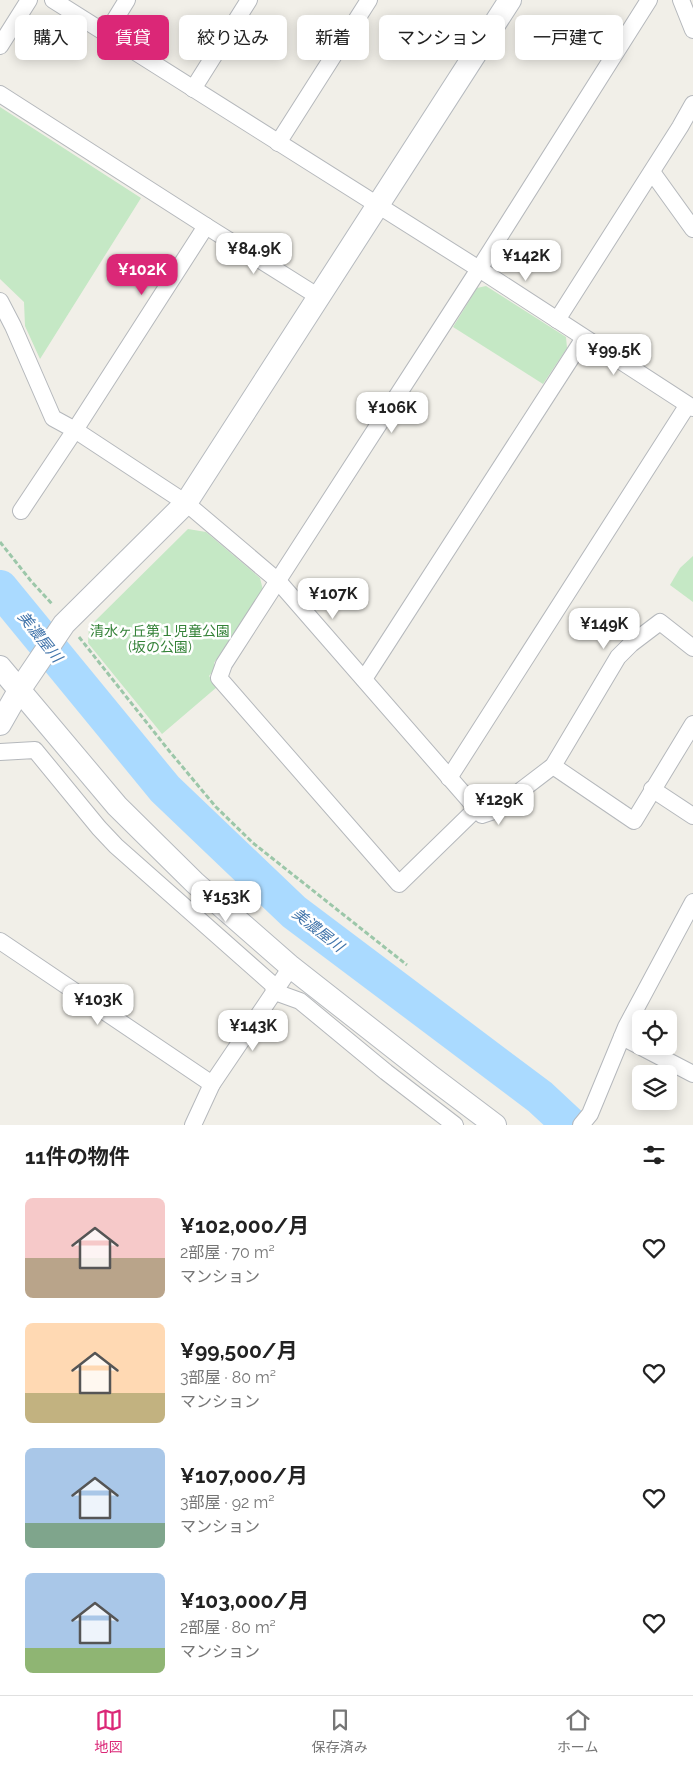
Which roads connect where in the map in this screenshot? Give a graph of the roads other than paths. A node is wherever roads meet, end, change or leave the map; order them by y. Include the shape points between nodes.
1 (30, 0) edge
2 (53, 0) edge
3 (127, 0) edge
4 (249, 0) edge
5 (369, 0) edge
6 (510, 0) edge
7 (649, 0) edge
8 (681, 0) edge
9 (118, 15) edge
10 (97, 28) edge
11 (693, 30) edge
12 (0, 46) edge
13 (147, 60) edge
14 (193, 89) junction
15 (0, 94) edge
16 (693, 104) edge
17 (278, 143) junction
18 (652, 172) junction
19 (378, 206) junction
20 (206, 226) junction
21 (693, 229) edge
22 (479, 269) junction
23 (318, 297) junction
24 (0, 301) edge
25 (557, 320) junction
26 (584, 338) junction
27 (690, 407) edge
28 (75, 430) junction
29 (186, 503) junction
30 (21, 511) dead end
31 (278, 581) junction
32 (693, 648) edge
33 (0, 667) edge
34 (364, 679) junction
35 (20, 689) junction
36 (0, 724) edge
37 (693, 724) edge
38 (0, 752) edge
39 (553, 766) junction
40 (449, 778) junction
41 (652, 789) junction
42 (477, 808) junction
43 (693, 816) edge
44 (693, 902) edge
45 (0, 941) edge
46 (291, 967) junction
47 (275, 992) junction
48 (622, 1037) junction
49 (693, 1074) edge
50 (212, 1084) junction
51 (586, 1120) edge
52 (193, 1125) edge
53 (455, 1125) edge
54 (495, 1125) edge

1 - 12 street
2 - 10 street
3 - 9 street
4 - 14 street
5 - 17 street
6 - 19 street
7 - 22 street
8 - 11 street
13 - 14 street
14 - 17 street
15 - 20 street
16 - 18 street
17 - 19 street
18 - 21 street
18 - 25 street
19 - 22 street
19 - 23 street
20 - 23 street
20 - 28 street
22 - 25 street
22 - 31 street
23 - 29 street
24 - 28 street via 53,418
25 - 26 street
26 - 27 street
26 - 34 street
27 - 40 street
28 - 29 street
28 - 30 street
29 - 31 street
29 - 35 street via 66,623
31 - 34 street
31 - 42 street via 224,664 219,678 399,884
32 - 39 street via 660,622 631,644 618,656
33 - 35 street
34 - 40 street
35 - 36 street
35 - 46 street via 117,806 195,884
37 - 41 street
38 - 47 street via 35,750 116,846 272,984
39 - 41 street via 634,821
39 - 42 street via 494,811 482,815
40 - 42 street
41 - 43 street
44 - 48 street
45 - 50 street
46 - 47 street
46 - 54 street
47 - 50 street
47 - 53 street via 300,1001
48 - 49 street
48 - 51 street
50 - 52 street

